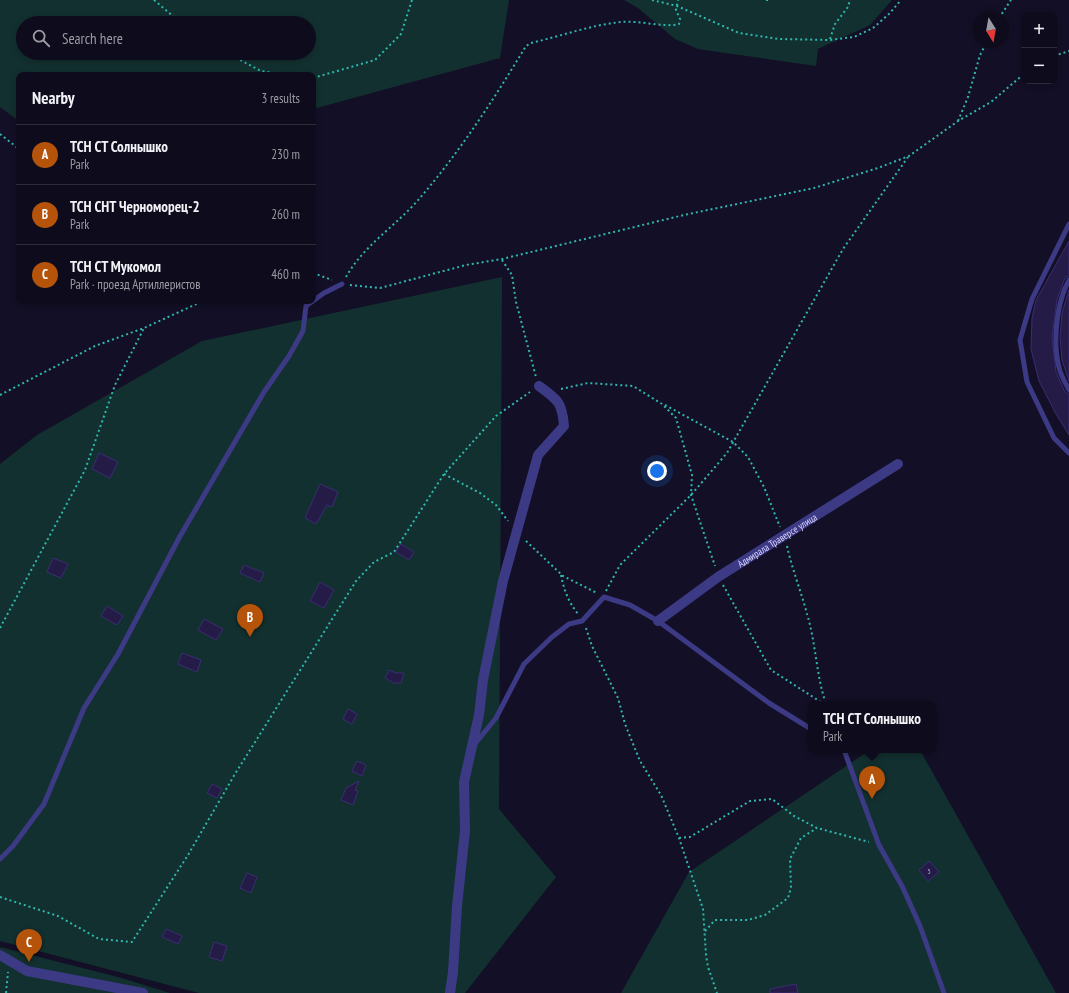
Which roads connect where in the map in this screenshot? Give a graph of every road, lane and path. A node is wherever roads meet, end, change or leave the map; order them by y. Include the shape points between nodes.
1 (154, 0) edge
2 (412, 0) edge
3 (652, 0) edge
4 (678, 0) edge
5 (850, 0) edge
6 (901, 0) edge
7 (1011, 0) edge
8 (677, 6) junction
9 (1003, 12) edge
10 (173, 16) edge
11 (830, 40) junction
12 (983, 48) edge
13 (1069, 50) edge
14 (1057, 55) edge
15 (240, 60) edge
16 (267, 72) edge
17 (316, 77) edge
18 (1021, 77) edge
19 (958, 121) junction
20 (0, 134) edge
21 (16, 147) edge
22 (909, 156) junction
23 (1069, 224) edge
24 (502, 259) junction
25 (316, 274) edge
26 (1069, 280) edge
27 (342, 284) junction
28 (316, 299) edge
29 (196, 304) edge
30 (309, 304) edge
31 (144, 328) junction
32 (539, 386) junction
33 (557, 390) dead end
34 (1069, 390) edge
35 (0, 395) edge
36 (1069, 453) edge
37 (898, 464) dead end
38 (444, 474) junction
39 (692, 496) junction
40 (517, 532) junction
41 (561, 573) junction
42 (718, 577) junction
43 (604, 597) junction
44 (582, 620) junction
45 (658, 621) junction
46 (0, 628) edge
47 (819, 701) edge
48 (808, 727) edge
49 (470, 751) junction
50 (845, 753) edge
51 (817, 828) junction
52 (679, 838) junction
53 (879, 845) junction
54 (0, 859) edge
55 (0, 897) edge
56 (705, 931) junction
57 (0, 955) edge
58 (9, 961) junction
59 (6, 993) edge
60 (144, 993) edge
61 (450, 993) edge
62 (717, 993) edge
63 (944, 993) edge

1 - 10 path
2 - 17 path via 401,34 375,60
3 - 8 path
4 - 8 path
5 - 11 path via 835,24
6 - 11 path via 873,28 854,37
7 - 9 path
8 - 11 path via 739,33 779,39
8 - 27 path via 679,24 672,26 621,22 526,46 505,82 452,157 418,200 355,262
12 - 19 path
13 - 14 path
15 - 16 path
18 - 19 path via 991,102
19 - 22 path
20 - 21 path
22 - 24 path via 814,188 684,215
22 - 39 path via 843,249 727,453
23 - 36 lane via 1032,299 1020,340 1027,382 1054,438
24 - 27 path via 466,265 380,288
24 - 32 path via 512,275 516,302
25 - 27 path
26 - 34 lane via 1063,291 1055,338 1060,370
27 - 28 lane
29 - 31 path
30 - 54 lane via 306,306 303,331 264,392 187,524 118,654 84,708 44,804 13,846
31 - 35 path via 95,346
31 - 46 path via 116,385 85,470
32 - 38 path via 496,416
32 - 40 street via 555,398 563,409 564,426 538,455
33 - 39 path via 588,383 633,386 662,404 676,418 692,475
37 - 42 street, Адмирала Траверсе улица
38 - 40 path via 480,493 496,505
38 - 55 path via 394,552 374,562 356,581 132,942 99,939 58,916
39 - 42 path
39 - 43 path via 620,565
40 - 41 path
40 - 49 street via 503,581
41 - 43 path via 572,582
41 - 44 path via 563,588 569,602
42 - 45 street, Адмирала Траверсе улица
42 - 47 path via 771,670
43 - 44 lane
43 - 45 lane via 630,605
44 - 49 lane via 569,624 524,664 496,718
44 - 52 path via 618,698 640,761 661,794
45 - 48 lane via 769,703
49 - 61 street via 464,782 465,831
50 - 53 lane
51 - 52 path via 794,816 772,799 750,801 690,837
51 - 53 path
51 - 56 path via 801,838 790,859 791,888 788,898 765,915 748,920 715,920
52 - 56 path via 704,909
53 - 63 lane via 920,926
56 - 62 path via 708,967
57 - 58 street
58 - 59 path
58 - 60 street via 27,971

